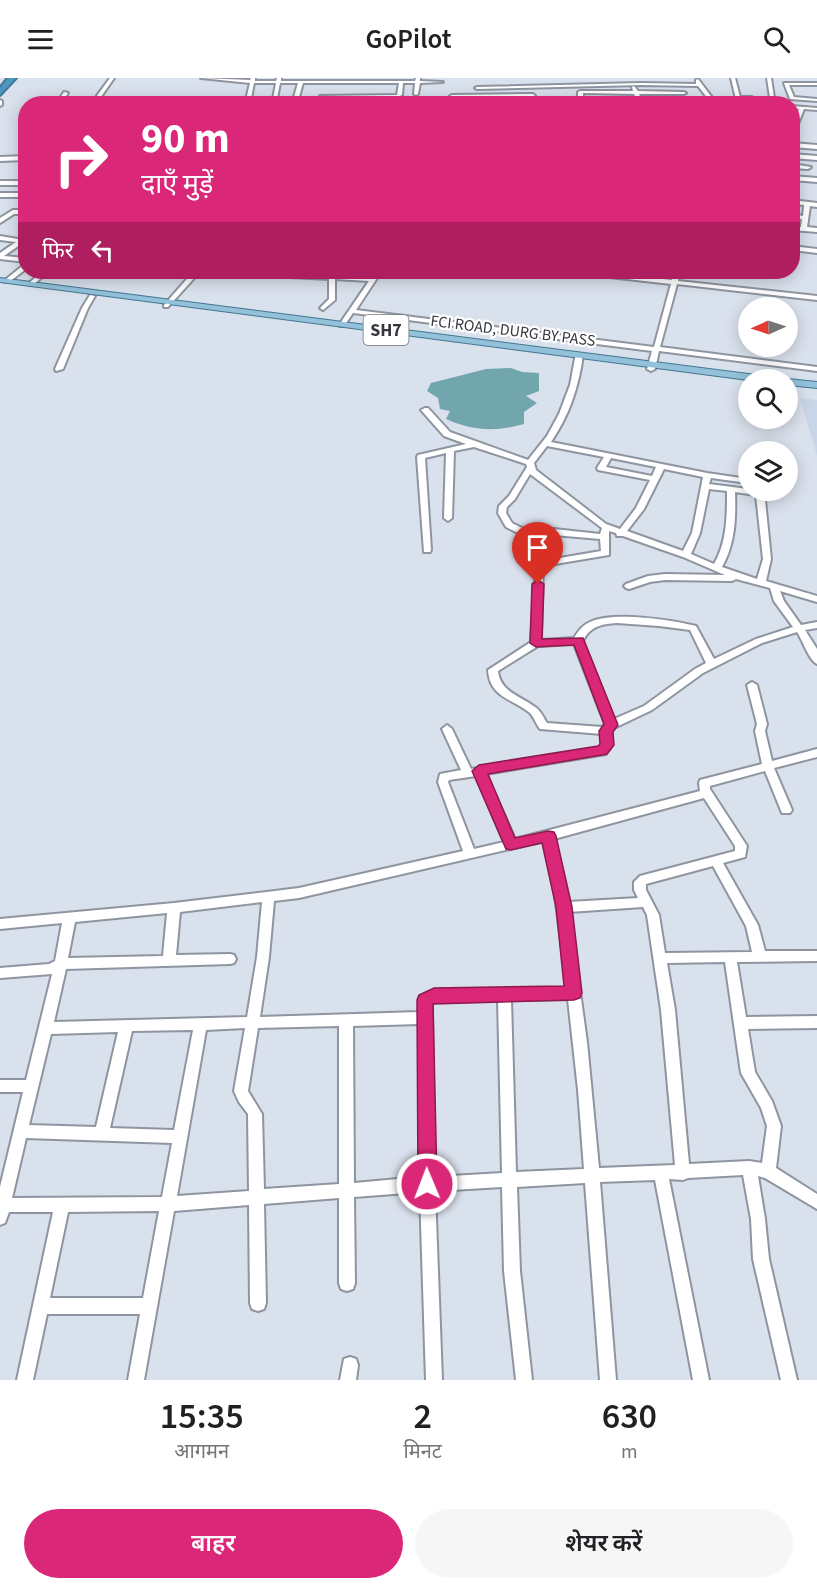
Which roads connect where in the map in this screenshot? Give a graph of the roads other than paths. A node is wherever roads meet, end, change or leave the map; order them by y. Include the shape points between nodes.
1 (12, 78) edge
2 (112, 78) edge
3 (202, 78) edge
4 (545, 78) edge
5 (571, 78) edge
6 (602, 78) edge
7 (698, 78) edge
8 (733, 78) edge
9 (770, 78) edge
10 (813, 78) edge
11 (252, 80) edge
12 (279, 80) edge
13 (326, 80) edge
14 (388, 80) edge
15 (418, 80) edge
16 (303, 81) edge
17 (352, 81) junction
18 (368, 81) junction
19 (401, 81) junction
20 (632, 81) edge
21 (441, 82) dead end
22 (606, 84) junction
23 (649, 84) junction
24 (817, 84) edge
25 (572, 85) junction
26 (699, 85) junction
27 (548, 86) junction
28 (512, 87) junction
29 (477, 88) dead end
30 (636, 92) junction
31 (0, 93) edge
32 (66, 93) dead end
33 (684, 93) dead end
34 (416, 94) dead end
35 (654, 94) junction
36 (514, 95) junction
37 (533, 95) dead end
38 (64, 96) edge
39 (99, 96) edge
40 (249, 96) edge
41 (276, 96) edge
42 (297, 96) edge
43 (322, 96) edge
44 (349, 96) edge
45 (365, 96) joint
46 (382, 96) junction
47 (452, 96) dead end
48 (551, 96) edge
49 (580, 96) edge
50 (637, 96) edge
51 (708, 96) edge
52 (738, 96) edge
53 (772, 96) edge
54 (791, 96) edge
55 (800, 99) edge
56 (817, 100) edge
57 (802, 108) joint
58 (817, 109) edge
59 (800, 113) edge
60 (800, 146) edge
61 (817, 147) edge
62 (800, 157) edge
63 (809, 158) junction
64 (817, 158) edge
65 (800, 166) edge
66 (808, 167) junction
67 (800, 178) edge
68 (808, 179) junction
69 (817, 180) edge
70 (0, 183) edge
71 (18, 183) edge
72 (0, 195) edge
73 (18, 195) edge
74 (800, 203) edge
75 (807, 204) junction
76 (817, 205) edge
77 (18, 212) edge
78 (800, 217) edge
79 (805, 218) junction
80 (0, 221) edge
81 (800, 229) edge
82 (804, 229) junction
83 (817, 230) edge
84 (0, 238) edge
85 (18, 241) edge
86 (800, 242) edge
87 (18, 243) edge
88 (817, 244) edge
89 (800, 249) edge
90 (817, 251) edge
91 (0, 257) edge
92 (18, 260) edge
93 (18, 269) edge
94 (37, 279) edge
95 (190, 279) edge
96 (332, 279) edge
97 (372, 279) edge
98 (647, 279) edge
99 (676, 279) edge
100 (2, 282) edge
101 (675, 282) junction
102 (31, 284) junction
103 (92, 296) junction
104 (817, 298) edge
105 (168, 304) junction
106 (323, 308) dead end
107 (351, 311) junction
108 (342, 325) junction
109 (658, 350) junction
110 (579, 357) junction
111 (652, 366) junction
112 (59, 369) dead end
113 (817, 369) edge
114 (738, 376) edge
115 (738, 379) edge
116 (798, 383) edge
117 (817, 386) edge
118 (798, 388) edge
119 (817, 390) edge
120 (425, 410) dead end
121 (545, 443) junction
122 (475, 444) junction
123 (450, 451) junction
124 (609, 455) junction
125 (530, 466) junction
126 (661, 466) junction
127 (707, 475) junction
128 (655, 478) junction
129 (738, 480) edge
130 (705, 486) junction
131 (731, 490) junction
132 (738, 490) edge
133 (761, 501) edge
134 (448, 518) dead end
135 (605, 532) junction
136 (620, 534) junction
137 (427, 550) dead end
138 (686, 555) junction
139 (713, 568) junction
140 (703, 576) junction
141 (738, 576) junction
142 (761, 583) junction
143 (629, 586) dead end
144 (774, 586) junction
145 (817, 599) edge
146 (817, 625) edge
147 (799, 628) junction
148 (578, 641) junction
149 (536, 643) junction
150 (817, 661) edge
151 (713, 664) junction
152 (752, 685) dead end
153 (609, 728) junction
154 (447, 729) dead end
155 (817, 753) edge
156 (768, 766) junction
157 (473, 771) junction
158 (707, 793) junction
159 (786, 810) dead end
160 (548, 836) junction
161 (511, 844) junction
162 (470, 854) junction
163 (716, 861) junction
164 (268, 897) junction
165 (646, 903) junction
166 (564, 907) junction
167 (174, 908) junction
168 (69, 919) junction
169 (0, 924) edge
170 (817, 956) edge
171 (730, 957) junction
172 (760, 957) junction
173 (660, 958) junction
174 (230, 959) dead end
175 (169, 961) junction
176 (61, 964) junction
177 (0, 973) edge
178 (574, 993) junction
179 (504, 994) junction
180 (424, 1018) junction
181 (346, 1021) junction
182 (817, 1022) edge
183 (740, 1023) junction
184 (252, 1024) junction
185 (200, 1026) junction
186 (126, 1027) junction
187 (45, 1028) junction
188 (0, 1086) edge
189 (32, 1086) junction
190 (21, 1131) junction
191 (102, 1134) junction
192 (181, 1137) junction
193 (7, 1162) edge
194 (749, 1168) junction
195 (768, 1171) junction
196 (661, 1173) junction
197 (683, 1173) junction
198 (594, 1175) junction
199 (510, 1179) junction
200 (427, 1184) junction
201 (345, 1191) junction
202 (256, 1199) junction
203 (817, 1202) edge
204 (169, 1204) junction
205 (62, 1205) junction
206 (2, 1211) edge
207 (348, 1283) dead end
208 (258, 1303) dead end
209 (40, 1305) junction
210 (150, 1306) junction
211 (25, 1380) edge
212 (136, 1380) edge
213 (434, 1380) edge
214 (524, 1380) edge
215 (608, 1380) edge
216 (701, 1380) edge
217 (789, 1380) edge

1 - 31 highway
2 - 39 street
3 - 11 street
4 - 27 street
5 - 25 street
6 - 22 street
7 - 26 street
8 - 52 street
9 - 53 street
10 - 24 street
11 - 12 street
11 - 40 street
12 - 16 street
12 - 41 street
13 - 16 street
13 - 17 street
13 - 43 street
14 - 18 street
14 - 19 street
14 - 46 street
15 - 19 street
15 - 21 street
15 - 34 street
16 - 42 street
17 - 18 street
17 - 44 street
18 - 45 street
19 - 46 street via 399,96
20 - 22 street
20 - 23 street
20 - 30 street
22 - 25 street
23 - 26 street
23 - 35 street
24 - 54 street via 786,84
25 - 27 street
26 - 51 street
27 - 28 street
27 - 48 street
28 - 29 street
28 - 36 street
30 - 35 street
30 - 49 street via 580,92
30 - 50 street
32 - 38 street
33 - 35 street
36 - 37 street
36 - 47 street
45 - 46 street
55 - 56 street
57 - 58 street
57 - 59 street
60 - 61 street
62 - 63 street
63 - 64 street
63 - 66 street
65 - 66 street
66 - 68 street
67 - 68 street
68 - 69 street
70 - 71 street
72 - 73 street
74 - 75 street
75 - 76 street
75 - 79 street
77 - 80 street
78 - 79 street
79 - 82 street
81 - 82 street
82 - 83 street
84 - 85 street
86 - 88 street
87 - 91 street
89 - 90 street
91 - 92 street
93 - 100 street
94 - 102 street
95 - 105 street
96 - 106 street via 332,300
97 - 107 street
98 - 101 street
99 - 101 street
100 - 102 main road, FCI ROAD, DURG BY PASS / SH7
100 - 103 main road, FCI ROAD, DURG BY PASS / SH7
101 - 104 street
101 - 109 street
102 - 105 main road, FCI ROAD, DURG BY PASS / SH7
103 - 105 main road, FCI ROAD, DURG BY PASS / SH7
103 - 112 street
105 - 108 main road, FCI ROAD, DURG BY PASS / SH7
105 - 110 main road, FCI ROAD, DURG BY PASS / SH7
107 - 108 street
107 - 109 street
108 - 110 main road, FCI ROAD, DURG BY PASS / SH7
109 - 111 street
109 - 113 street
110 - 111 main road, FCI ROAD, DURG BY PASS / SH7
110 - 121 street via 567,404
111 - 114 main road, FCI ROAD, DURG BY PASS / SH7
111 - 115 main road, FCI ROAD, DURG BY PASS / SH7
116 - 117 main road
118 - 119 main road
120 - 122 street via 447,434
121 - 124 street
121 - 125 street
122 - 123 street
122 - 125 street
123 - 134 street
123 - 137 street via 423,455 420,459
124 - 126 street
124 - 128 street via 601,468
125 - 135 street
125 - 135 street via 503,506 502,513 509,525 522,532
126 - 127 street
126 - 128 street
127 - 129 street
127 - 130 street
128 - 136 street via 640,509
130 - 131 street
130 - 138 street via 696,533
131 - 132 street
131 - 139 street via 730,534 724,555
133 - 142 street via 767,559
135 - 136 street
135 - 149 street via 606,553 539,564
136 - 138 street
138 - 139 street
139 - 140 street
139 - 141 street
140 - 141 street
140 - 143 street via 648,579
141 - 142 street
142 - 144 street
144 - 145 street
144 - 147 street via 779,602
146 - 147 street
147 - 150 street
147 - 151 street via 774,634
148 - 149 street
148 - 151 street via 583,632 606,620 688,627 696,630 706,658
148 - 153 street
149 - 153 street via 493,670 495,684 534,711 544,726
151 - 153 street via 648,708
152 - 156 street
153 - 157 street via 607,745 602,750
154 - 157 street
155 - 156 street
156 - 158 street via 704,783
156 - 159 street
157 - 161 street
157 - 162 street via 442,779
158 - 160 street
158 - 163 street via 741,846 738,856
160 - 161 street
160 - 166 street
161 - 162 street
162 - 164 street
163 - 165 street via 644,879 639,886
163 - 172 street via 752,925
164 - 167 street
164 - 184 street
165 - 166 street
165 - 173 street via 653,915
166 - 178 street
167 - 168 street
167 - 175 street
168 - 169 street
168 - 176 street
170 - 172 street
171 - 172 street
171 - 173 street
171 - 183 street
173 - 197 street
174 - 175 street
175 - 176 street
176 - 177 street via 51,969
176 - 187 street
178 - 179 street
178 - 198 street
179 - 180 street via 428,997
179 - 199 street
180 - 181 street
180 - 200 street
181 - 184 street
181 - 201 street
182 - 183 street
183 - 195 street via 748,1073 774,1126
184 - 185 street
184 - 202 street via 241,1091 255,1114
185 - 186 street
185 - 192 street
186 - 187 street
186 - 191 street
187 - 189 street
188 - 189 street
189 - 190 street
190 - 191 street
190 - 193 street
191 - 192 street
192 - 204 street
193 - 206 street
194 - 195 street
194 - 197 street
194 - 217 street via 761,1259
195 - 203 street
196 - 197 street
196 - 198 street
196 - 216 street
198 - 199 street
198 - 215 street
199 - 200 street
199 - 214 street via 512,1271
200 - 201 street
200 - 213 street
201 - 202 street
201 - 207 street
202 - 204 street
202 - 208 street
204 - 205 street
204 - 210 street
205 - 206 street
205 - 209 street
209 - 210 street
209 - 211 street
210 - 212 street

